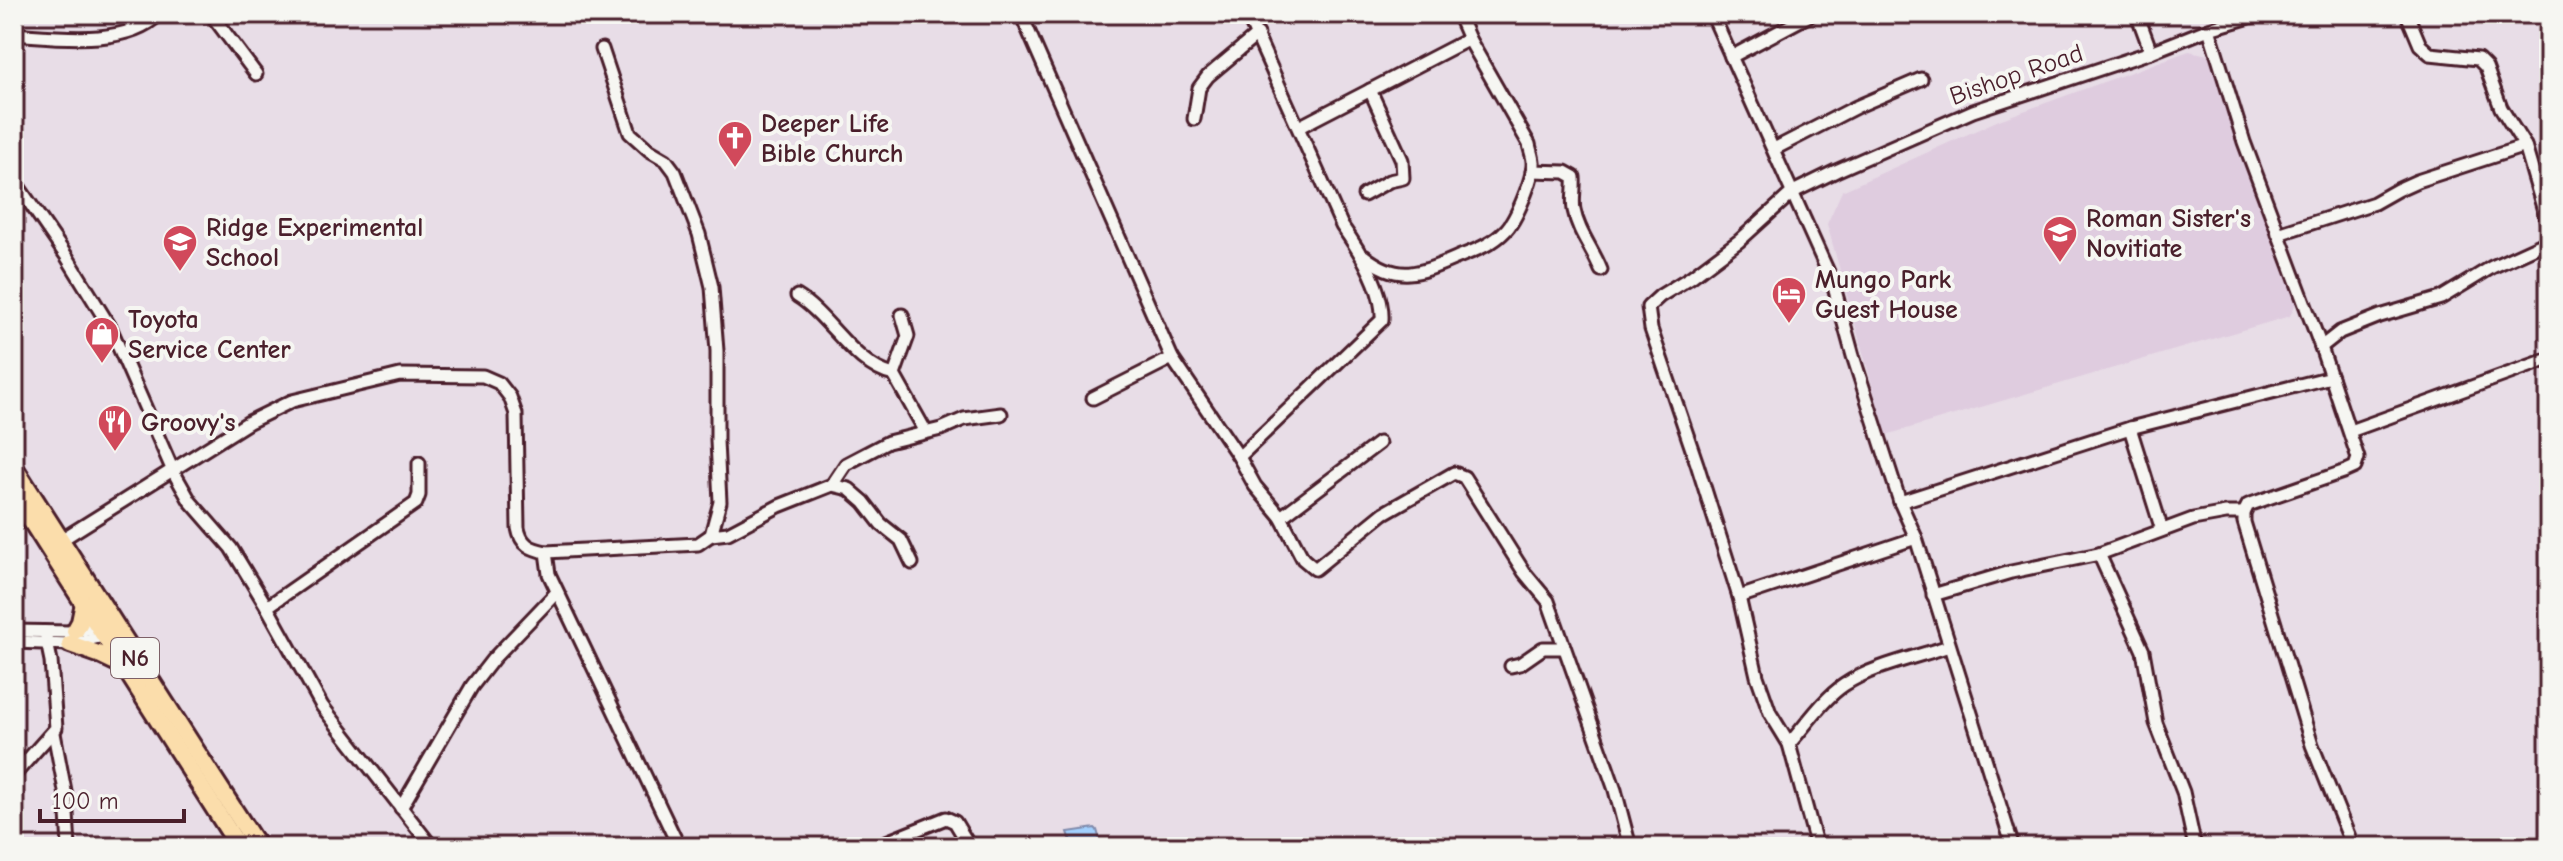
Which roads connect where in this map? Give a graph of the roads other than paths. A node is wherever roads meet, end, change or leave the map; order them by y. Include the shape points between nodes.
1 (159, 14) edge
2 (211, 14) edge
3 (1021, 14) edge
4 (1247, 14) edge
5 (1458, 14) edge
6 (1712, 14) edge
7 (1812, 14) edge
8 (2137, 14) edge
9 (2258, 14) edge
10 (2407, 14) edge
11 (2209, 29) junction
12 (14, 34) edge
13 (1258, 34) junction
14 (1469, 39) junction
15 (602, 49) dead end
16 (2151, 52) junction
17 (1731, 57) junction
18 (256, 74) dead end
19 (1921, 79) dead end
20 (1370, 90) junction
21 (1194, 119) dead end
22 (1299, 127) junction
23 (2525, 146) junction
24 (1774, 149) junction
25 (1532, 171) junction
26 (14, 180) edge
27 (1793, 192) junction
28 (1364, 195) dead end
29 (2549, 228) edge
30 (2278, 234) junction
31 (2549, 241) edge
32 (1361, 254) junction
33 (1601, 270) dead end
34 (797, 296) dead end
35 (902, 315) dead end
36 (2321, 347) junction
37 (1172, 358) junction
38 (2549, 359) edge
39 (894, 375) junction
40 (2331, 377) junction
41 (1093, 398) dead end
42 (1001, 414) dead end
43 (2130, 428) junction
44 (2350, 431) junction
45 (926, 432) junction
46 (1379, 443) dead end
47 (1239, 457) junction
48 (419, 463) dead end
49 (14, 467) edge
50 (173, 471) junction
51 (832, 485) junction
52 (14, 494) edge
53 (1900, 502) junction
54 (2244, 513) junction
55 (1281, 517) junction
56 (2162, 530) junction
57 (711, 535) junction
58 (1916, 538) junction
59 (61, 540) junction
60 (546, 552) junction
61 (2099, 554) junction
62 (912, 563) dead end
63 (557, 592) junction
64 (1933, 595) junction
65 (1739, 597) junction
66 (84, 603) junction
67 (267, 607) junction
68 (108, 629) junction
69 (14, 631) edge
70 (73, 637) junction
71 (46, 638) junction
72 (14, 642) edge
73 (1949, 646) junction
74 (1564, 648) junction
75 (1511, 666) dead end
76 (125, 667) junction
77 (54, 733) junction
78 (1789, 744) junction
79 (14, 775) edge
80 (401, 808) junction
81 (69, 847) edge
82 (239, 847) edge
83 (258, 847) edge
84 (432, 847) edge
85 (679, 847) edge
86 (874, 847) edge
87 (970, 847) edge
88 (1630, 847) edge
89 (1817, 847) edge
90 (2013, 847) edge
91 (2195, 847) edge
92 (2353, 847) edge

1 - 12 street via 134,30 97,37
2 - 18 street
3 - 37 street
4 - 13 street
5 - 14 street
6 - 17 street
7 - 17 street
8 - 16 street
9 - 11 street, Bishop Road
10 - 23 street via 2420,45 2430,54 2478,59 2486,67 2501,108
11 - 16 street, Bishop Road
11 - 30 street
13 - 21 street via 1208,76 1199,88
13 - 22 street
14 - 20 street
14 - 25 street via 1529,144
15 - 57 street via 630,133 675,172 712,287 720,502
16 - 27 street, Bishop Road via 1973,111
17 - 24 street
19 - 24 street
20 - 22 street
20 - 28 street via 1402,160 1403,178
22 - 32 street via 1342,226
23 - 29 street
23 - 30 street
24 - 27 street
25 - 32 street via 1519,211 1506,231 1488,244 1418,274 1380,269
25 - 33 street via 1574,177 1575,215
26 - 50 street via 110,327
27 - 53 street via 1833,283
27 - 65 street, Bishop Road via 1739,241 1648,307
30 - 36 street
31 - 36 street via 2441,298 2340,332
32 - 47 street via 1383,307 1382,320
34 - 39 street via 865,359
35 - 39 street via 908,336
36 - 40 street
37 - 41 street
37 - 47 street
38 - 44 street
39 - 45 street
40 - 43 street
40 - 44 street
42 - 45 street
43 - 53 street
43 - 56 street
44 - 54 street via 2358,458 2355,467 2248,505
45 - 51 street via 858,457 846,464
46 - 55 street
47 - 55 street
48 - 67 street via 416,503
49 - 59 main road, N6
50 - 59 street
50 - 60 street via 292,401 400,375 483,376 499,383 516,414 519,536 529,547
50 - 67 street
51 - 57 street via 728,533
51 - 62 street via 849,489 864,502 901,540
52 - 66 main road, N6
53 - 58 street
54 - 56 street via 2193,519
54 - 92 street via 2312,745
55 - 74 street via 1303,559 1315,569 1384,513 1460,474 1548,601
56 - 61 street
57 - 60 street via 698,544
58 - 64 street
58 - 65 street
59 - 68 main road, N6
60 - 63 street
61 - 64 street
61 - 91 street via 2143,651 2156,723 2183,792
63 - 80 street via 472,686
63 - 85 street
64 - 73 street
65 - 78 street via 1770,713
66 - 68 main road, N6
66 - 70 main road
67 - 80 street via 322,706
68 - 70 street
68 - 76 main road, N6
68 - 83 main road, N6
69 - 71 street
70 - 71 street
70 - 76 main road
71 - 72 street
71 - 77 street
73 - 78 street via 1846,683
73 - 90 street
74 - 75 street via 1543,648
74 - 88 street
76 - 82 main road, N6
77 - 79 street
77 - 81 street
78 - 89 street
80 - 84 street
86 - 87 street via 946,818 955,822

